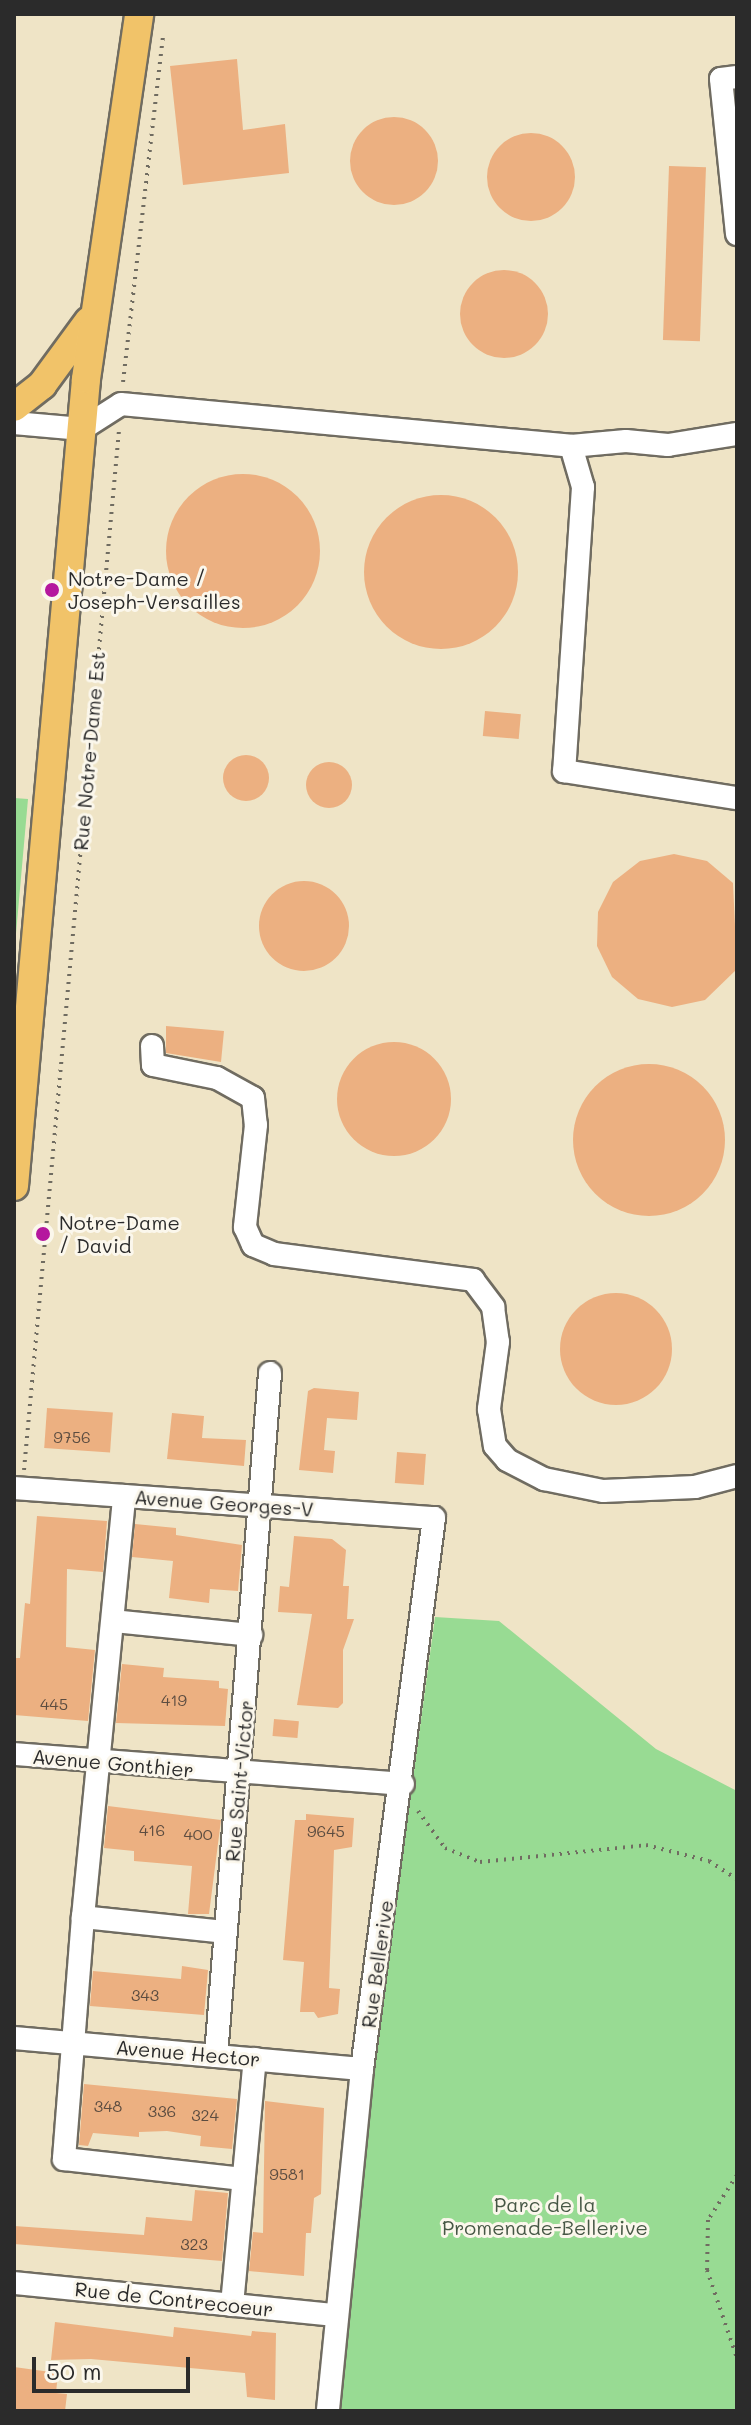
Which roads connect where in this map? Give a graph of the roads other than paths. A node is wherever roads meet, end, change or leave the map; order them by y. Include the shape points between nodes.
1 (139, 14) edge
2 (737, 77) edge
3 (736, 226) edge
4 (93, 314) junction
5 (14, 407) edge
6 (14, 423) edge
7 (82, 429) junction
8 (737, 434) edge
9 (571, 446) junction
10 (737, 798) edge
11 (152, 1046) dead end
12 (18, 1084) edge
13 (14, 1186) edge
14 (270, 1373) dead end
15 (737, 1476) edge
16 (18, 1488) edge
17 (124, 1496) junction
18 (258, 1505) junction
19 (434, 1518) joint
20 (113, 1621) junction
21 (251, 1635) junction
22 (14, 1754) edge
23 (98, 1763) junction
24 (240, 1773) junction
25 (403, 1784) junction
26 (83, 1917) junction
27 (225, 1932) junction
28 (14, 2038) edge
29 (74, 2043) junction
30 (216, 2056) junction
31 (255, 2059) junction
32 (362, 2069) junction
33 (243, 2179) junction
34 (14, 2283) edge
35 (232, 2305) junction
36 (334, 2315) junction
37 (328, 2411) edge

1 - 4 main road, Rue Notre-Dame Est
2 - 3 street via 721,79
4 - 5 main road via 42,385
4 - 7 main road, Rue Notre-Dame Est
6 - 7 street
7 - 9 street via 121,404
7 - 12 main road, Rue Notre-Dame Est
8 - 9 street via 668,445 626,441
9 - 10 street via 583,487 564,771
11 - 15 street via 153,1065 217,1078 253,1098 256,1125 245,1227 253,1245 274,1254 473,1280 493,1307 498,1342 489,1409 495,1446 507,1460 544,1479 603,1491 695,1487
12 - 13 main road, Rue Notre-Dame Est
14 - 18 street, Rue Saint-Victor
16 - 17 street, Avenue Georges-V
17 - 18 street, Avenue Georges-V
17 - 20 street
18 - 19 street, Avenue Georges-V
18 - 21 street, Rue Saint-Victor
19 - 25 street, Rue Bellerive
20 - 21 street
20 - 23 street
21 - 24 street, Rue Saint-Victor
22 - 23 street, Avenue Gonthier
23 - 24 street, Avenue Gonthier
23 - 26 street
24 - 25 street, Avenue Gonthier
24 - 27 street, Rue Saint-Victor
25 - 32 street, Rue Bellerive
26 - 27 street
26 - 29 street
27 - 30 street, Rue Saint-Victor
28 - 29 street, Avenue Hector
29 - 30 street, Avenue Hector
29 - 33 street via 64,2159
30 - 31 street, Avenue Hector
31 - 32 street, Avenue Hector
31 - 33 street
32 - 36 street, Rue Bellerive
33 - 35 street
34 - 35 street, Rue de Contrecoeur
35 - 36 street, Rue de Contrecoeur
36 - 37 street, Rue Bellerive

